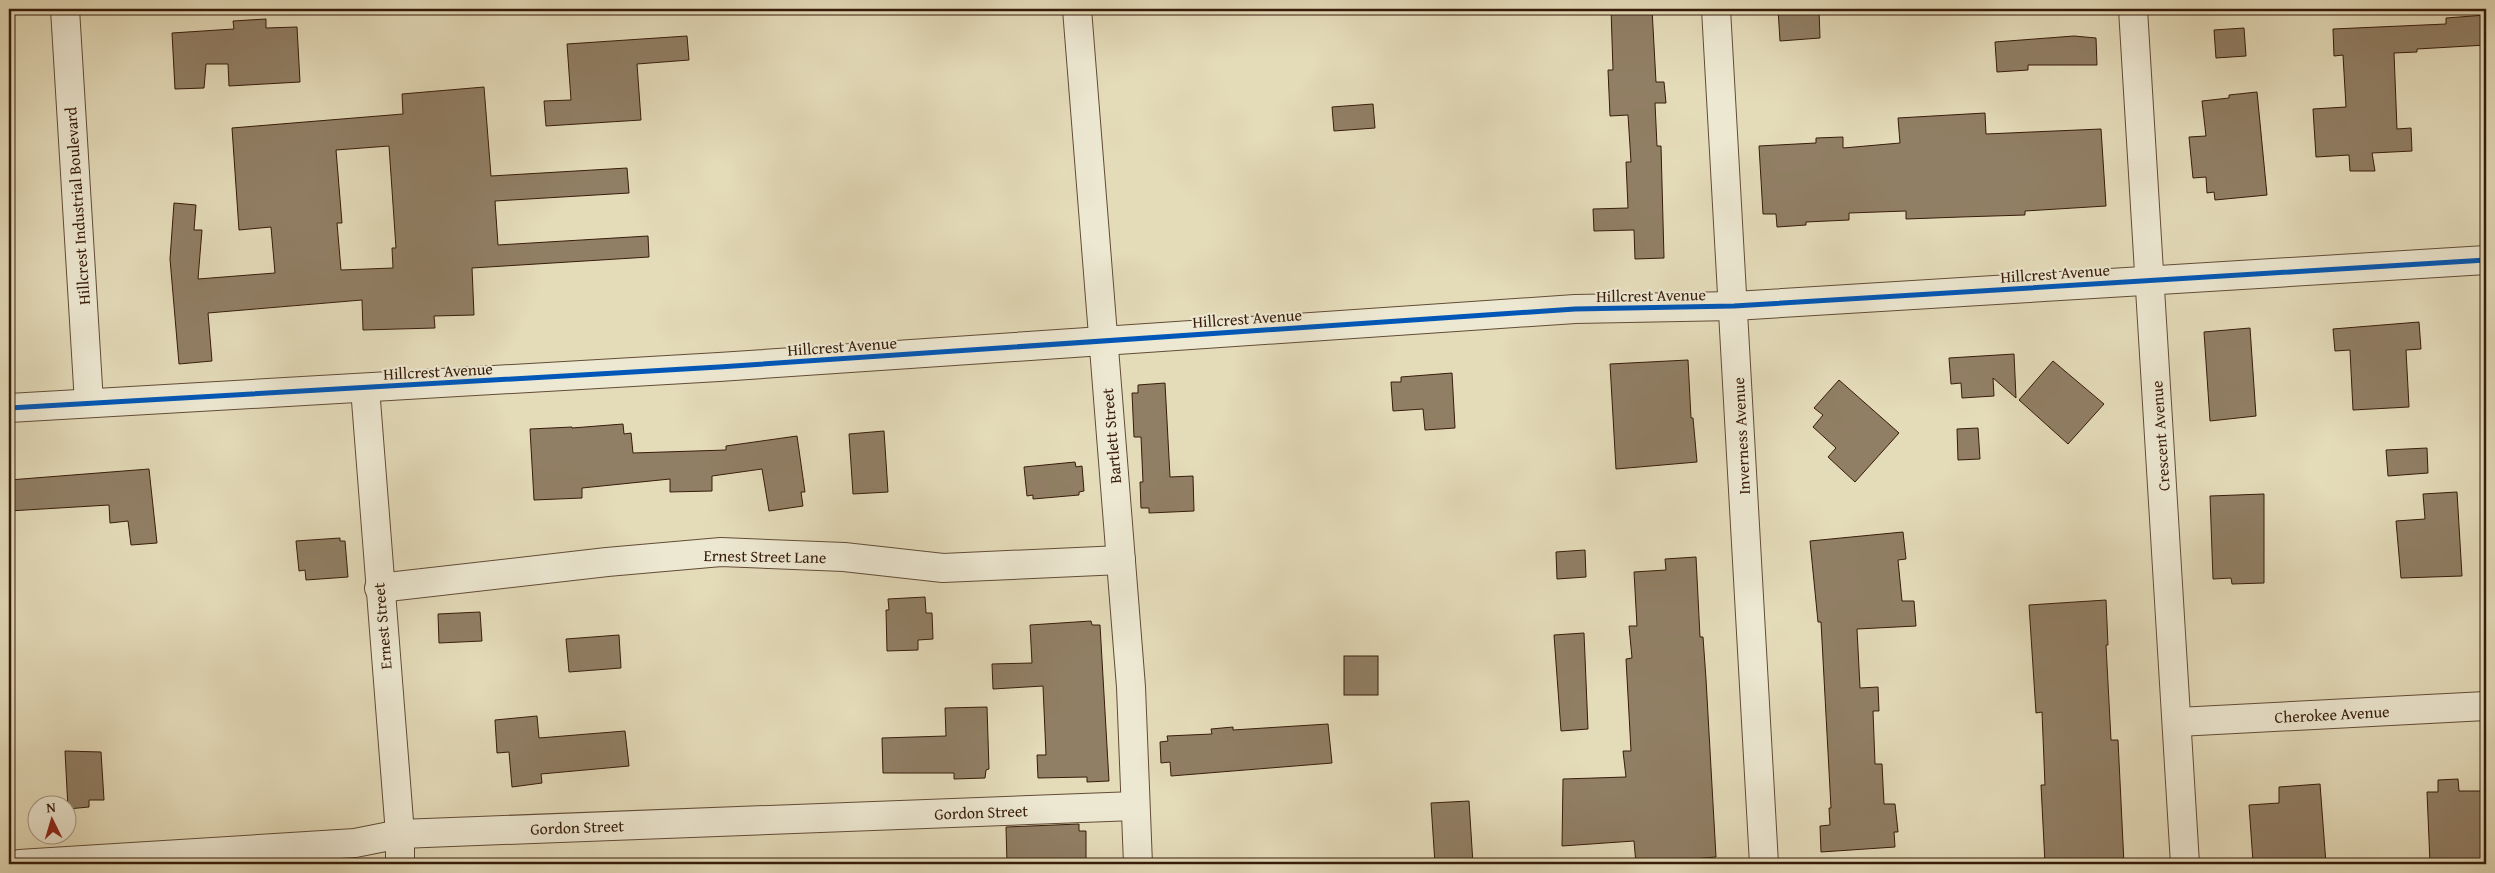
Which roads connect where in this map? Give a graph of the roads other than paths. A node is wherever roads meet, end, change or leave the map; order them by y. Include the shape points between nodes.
1 (65, 9) edge
2 (1077, 9) edge
3 (1716, 9) edge
4 (2133, 9) edge
5 (2486, 260) edge
6 (2150, 280) junction
7 (1734, 306) junction
8 (1102, 341) junction
9 (365, 388) junction
10 (89, 403) junction
11 (9, 408) edge
12 (1121, 560) junction
13 (379, 588) junction
14 (2486, 706) edge
15 (2178, 722) junction
16 (1135, 806) junction
17 (400, 834) junction
18 (19, 864) edge
19 (400, 864) edge
20 (1138, 864) edge
21 (1764, 864) edge
22 (2185, 864) edge

1 - 10 street, Hillcrest Industrial Boulevard
2 - 8 street, Bartlett Street
3 - 7 street, Inverness Avenue
4 - 6 street, Crescent Avenue
5 - 6 street, Hillcrest Avenue
6 - 7 street, Hillcrest Avenue
6 - 15 street, Crescent Avenue
7 - 8 street, Hillcrest Avenue via 1575,309
7 - 21 street, Inverness Avenue
8 - 9 street, Hillcrest Avenue
8 - 12 street, Bartlett Street
9 - 10 street, Hillcrest Avenue
9 - 13 street, Ernest Street
10 - 11 street, Hillcrest Avenue
12 - 13 street, Ernest Street Lane via 943,568 852,558 721,552
12 - 16 street, Bartlett Street via 1131,687
13 - 17 street, Ernest Street
14 - 15 street, Cherokee Avenue
15 - 22 street, Crescent Avenue
16 - 17 street, Gordon Street
16 - 20 street, Bartlett Street
17 - 18 street, Gordon Street via 355,843
17 - 19 street, Ernest Street

